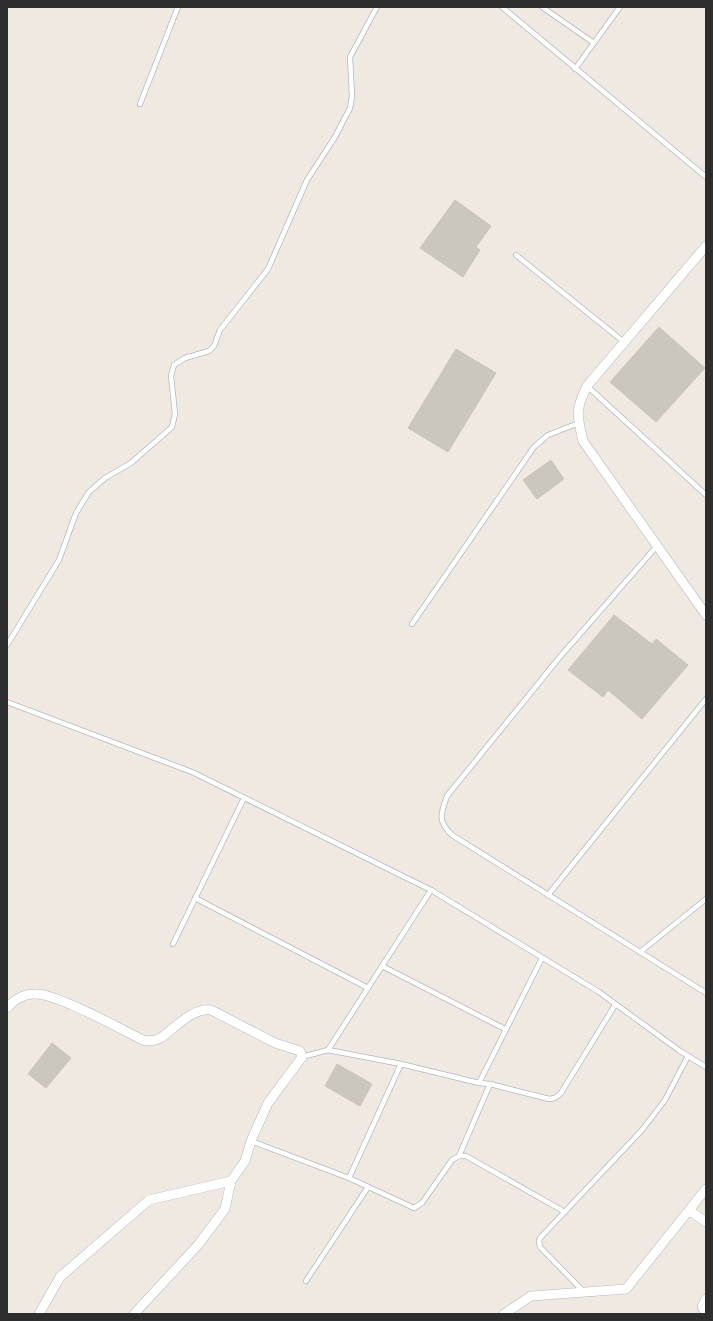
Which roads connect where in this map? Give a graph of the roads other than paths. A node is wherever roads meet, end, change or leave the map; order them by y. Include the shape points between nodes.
1 (178, 7) edge
2 (377, 7) edge
3 (502, 7) edge
4 (542, 7) edge
5 (620, 7) edge
6 (594, 43) junction
7 (575, 68) junction
8 (140, 104) dead end
9 (706, 177) edge
10 (706, 246) edge
11 (516, 256) dead end
12 (624, 343) junction
13 (587, 386) junction
14 (579, 423) junction
15 (706, 495) edge
16 (656, 547) junction
17 (706, 615) edge
18 (412, 624) dead end
19 (7, 643) edge
20 (706, 699) edge
21 (7, 702) edge
22 (244, 798) junction
23 (431, 890) junction
24 (548, 895) junction
25 (195, 898) junction
26 (706, 899) edge
27 (173, 944) dead end
28 (640, 952) junction
29 (542, 958) junction
30 (382, 966) junction
31 (368, 988) junction
32 (706, 993) edge
33 (615, 1005) junction
34 (7, 1008) edge
35 (505, 1029) junction
36 (328, 1050) junction
37 (688, 1056) junction
38 (302, 1057) junction
39 (401, 1064) junction
40 (706, 1067) edge
41 (479, 1083) junction
42 (490, 1084) junction
43 (251, 1141) junction
44 (459, 1156) junction
45 (349, 1178) junction
46 (231, 1180) junction
47 (368, 1187) junction
48 (706, 1189) edge
49 (690, 1211) junction
50 (564, 1212) junction
51 (706, 1222) edge
52 (306, 1281) dead end
53 (583, 1291) junction
54 (706, 1299) edge
55 (706, 1312) edge
56 (39, 1314) edge
57 (134, 1314) edge
58 (504, 1314) edge

1 - 8 lane
2 - 19 lane via 350,57 350,108 307,180 268,269 220,330 214,346 209,351 185,358 174,366 171,376 175,414 172,427 131,463 101,481 89,492 76,513 59,560
3 - 7 lane
4 - 6 lane
5 - 6 lane
6 - 7 lane
7 - 9 lane
10 - 12 street
11 - 12 lane
12 - 13 street
13 - 14 street via 577,405
13 - 15 lane
14 - 16 street via 583,441
14 - 18 lane via 548,435 534,447
16 - 17 street
16 - 24 lane via 559,658 447,796 442,810 444,828 452,835
20 - 24 lane
21 - 22 lane via 192,772
22 - 23 lane
22 - 25 lane
23 - 29 lane
23 - 30 lane
24 - 28 lane
25 - 27 lane
25 - 31 lane
26 - 28 lane
28 - 32 lane
29 - 33 lane via 599,992
29 - 35 lane
30 - 31 lane
30 - 35 lane
31 - 36 lane
33 - 37 lane
33 - 42 lane via 562,1093 555,1098 540,1098
34 - 38 street via 15,1000 32,994 50,996 145,1041 162,1037 196,1011 211,1010 275,1043 300,1051
35 - 41 lane
36 - 38 lane
36 - 39 lane
37 - 40 lane
37 - 50 lane via 665,1100 651,1119
38 - 43 street via 268,1102
39 - 41 lane
39 - 45 lane
41 - 42 lane
42 - 44 lane
43 - 45 lane
43 - 46 street via 244,1161
44 - 47 lane via 452,1160 418,1207 408,1207
44 - 50 lane via 466,1156
45 - 47 lane
46 - 56 street via 150,1200 60,1277
46 - 57 street via 224,1209 198,1245
47 - 52 lane
48 - 49 street
49 - 51 street
49 - 53 street via 626,1288
50 - 53 lane via 542,1235 539,1245
53 - 58 street via 531,1296
54 - 55 street via 702,1307

